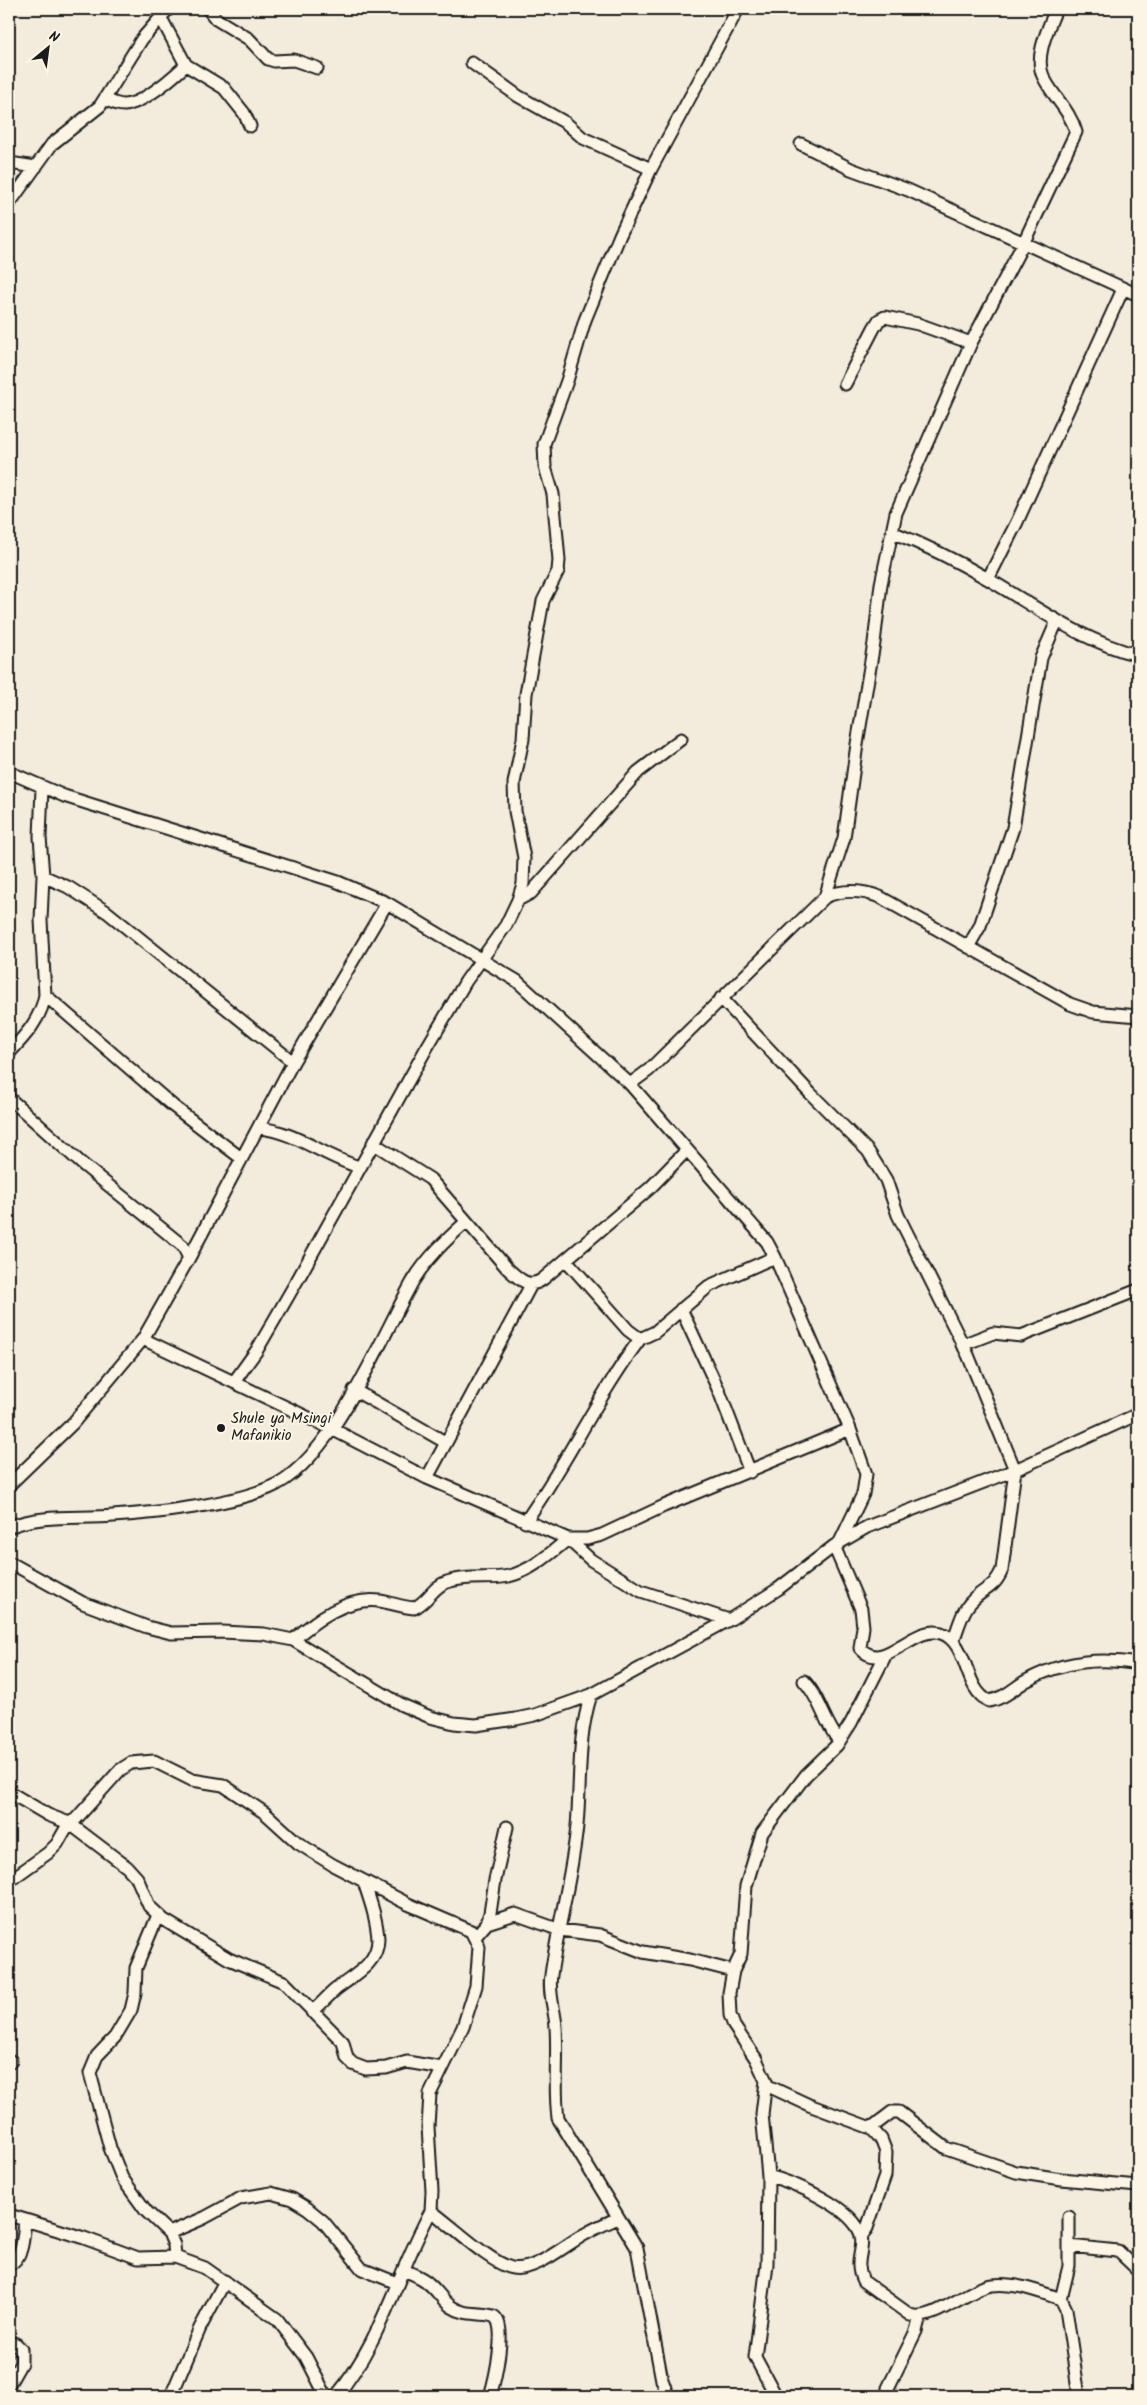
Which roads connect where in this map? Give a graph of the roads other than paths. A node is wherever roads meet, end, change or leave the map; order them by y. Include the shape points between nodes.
1 (208, 9) edge
2 (738, 9) edge
3 (1056, 9) edge
4 (164, 13) edge
5 (472, 63) dead end
6 (186, 65) junction
7 (317, 68) dead end
8 (105, 100) junction
9 (250, 126) dead end
10 (800, 144) dead end
11 (9, 163) edge
12 (36, 166) junction
13 (652, 170) junction
14 (9, 204) edge
15 (1023, 244) junction
16 (1124, 289) junction
17 (1138, 295) edge
18 (971, 343) junction
19 (845, 384) dead end
20 (892, 532) junction
21 (988, 579) junction
22 (1058, 621) junction
23 (1138, 655) edge
24 (681, 739) dead end
25 (9, 772) edge
26 (42, 788) junction
27 (43, 876) junction
28 (825, 897) junction
29 (518, 900) junction
30 (387, 903) junction
31 (968, 947) junction
32 (481, 960) junction
33 (45, 995) junction
34 (721, 998) junction
35 (1137, 1019) edge
36 (9, 1053) edge
37 (293, 1062) junction
38 (630, 1084) junction
39 (9, 1098) edge
40 (258, 1128) junction
41 (373, 1143) junction
42 (687, 1150) junction
43 (241, 1158) junction
44 (359, 1166) junction
45 (466, 1222) junction
46 (775, 1257) junction
47 (189, 1258) junction
48 (566, 1260) junction
49 (531, 1285) junction
50 (1138, 1290) edge
51 (681, 1308) junction
52 (640, 1339) junction
53 (143, 1340) junction
54 (962, 1345) junction
55 (234, 1382) junction
56 (354, 1390) junction
57 (1138, 1414) edge
58 (332, 1429) junction
59 (850, 1429) junction
60 (445, 1442) junction
61 (1015, 1470) junction
62 (750, 1472) junction
63 (427, 1478) junction
64 (9, 1485) edge
65 (525, 1522) junction
66 (9, 1527) edge
67 (568, 1540) junction
68 (837, 1545) junction
69 (9, 1562) edge
70 (729, 1620) junction
71 (293, 1640) junction
72 (953, 1641) junction
73 (885, 1656) junction
74 (1138, 1664) edge
75 (804, 1681) dead end
76 (591, 1695) junction
77 (839, 1741) junction
78 (9, 1792) edge
79 (69, 1823) junction
80 (508, 1827) dead end
81 (9, 1881) edge
82 (364, 1882) junction
83 (158, 1915) junction
84 (487, 1923) junction
85 (560, 1930) junction
86 (476, 1937) junction
87 (733, 1971) junction
88 (312, 2012) junction
89 (442, 2068) junction
90 (766, 2085) junction
91 (871, 2128) junction
92 (768, 2176) junction
93 (1138, 2186) edge
94 (431, 2211) junction
95 (9, 2215) edge
96 (1069, 2217) dead end
97 (618, 2218) junction
98 (25, 2221) junction
99 (169, 2234) junction
100 (862, 2237) junction
101 (1069, 2246) junction
102 (175, 2257) junction
103 (9, 2265) edge
104 (404, 2270) junction
105 (1138, 2270) edge
106 (226, 2281) junction
107 (397, 2283) junction
108 (1061, 2300) junction
109 (920, 2316) junction
110 (9, 2342) edge
111 (9, 2384) edge
112 (171, 2396) edge
113 (326, 2396) edge
114 (336, 2396) edge
115 (490, 2396) edge
116 (668, 2396) edge
117 (776, 2396) edge
118 (889, 2396) edge
119 (1079, 2396) edge

1 - 7 street via 216,19 249,39 268,59 294,60
2 - 13 street
3 - 15 street via 1040,65 1043,76 1073,120 1076,132
4 - 6 street
4 - 8 street via 142,39
5 - 13 street via 518,96 566,123 583,138
6 - 8 street via 170,80 133,104 121,105
6 - 9 street via 224,88
8 - 12 street via 52,144
10 - 15 street via 851,170 908,190
11 - 12 street
12 - 14 street
13 - 29 street via 593,298 544,444 545,467 553,494 559,560 558,571 543,601 514,783 515,811 524,858 523,884
15 - 16 street
15 - 18 street
16 - 17 street
16 - 21 street
18 - 19 street via 918,324 885,317 878,320
18 - 20 street via 903,494
20 - 21 street via 919,542
20 - 28 street via 881,584 844,838
21 - 22 street
22 - 23 street via 1105,644
22 - 31 street via 1041,658 1013,828 980,926
24 - 29 street via 638,772 531,893
25 - 26 street
26 - 27 street via 40,856
26 - 30 street via 338,882
27 - 33 street via 41,920
27 - 37 street via 68,887 107,912
28 - 31 street via 845,891 864,891 880,896
28 - 34 street
29 - 32 street via 506,925
30 - 32 street
30 - 37 street
31 - 35 street via 1070,1004 1093,1012
32 - 38 street via 517,980
32 - 41 street
33 - 36 street via 36,1019
33 - 43 street via 173,1106
34 - 38 street via 649,1070
34 - 54 street via 873,1158
37 - 40 street
38 - 42 street
39 - 47 street via 183,1246
40 - 43 street
40 - 44 street via 280,1131
41 - 44 street
41 - 45 street via 430,1179
42 - 46 street via 767,1242
42 - 48 street via 650,1188
43 - 47 street
44 - 55 street via 257,1350
45 - 49 street via 507,1268
45 - 56 street via 444,1241 418,1274
46 - 51 street via 709,1286
46 - 59 street
47 - 53 street
48 - 49 street via 537,1284
48 - 52 street via 628,1330
49 - 60 street
50 - 54 street via 1021,1336 993,1333
51 - 52 street via 655,1332
51 - 62 street via 719,1391
52 - 65 street via 609,1381
53 - 55 street
53 - 64 street via 73,1423
54 - 61 street
55 - 58 street
56 - 58 street
56 - 60 street
57 - 61 street
58 - 63 street
58 - 66 street via 288,1478 241,1497 114,1516 34,1519
59 - 62 street
59 - 68 street via 866,1474 866,1483
60 - 63 street
61 - 68 street via 867,1527
61 - 72 street via 1002,1570 998,1581 972,1600
62 - 67 street via 602,1535
63 - 65 street
65 - 67 street
67 - 70 street via 591,1560 641,1591
67 - 71 street via 544,1559 509,1576 445,1582 414,1608 362,1600 343,1606
68 - 70 street via 786,1584
68 - 73 street via 861,1609 860,1648 874,1656
69 - 71 street via 83,1604 147,1627 172,1632 264,1634
70 - 76 street
71 - 76 street via 402,1705 454,1723 476,1725 536,1715
72 - 73 street via 941,1633 929,1632
72 - 74 street via 975,1688 989,1701 1064,1664 1104,1660
73 - 77 street
75 - 77 street via 812,1689 830,1730
76 - 85 street via 580,1744 576,1834
77 - 87 street via 794,1790 762,1833 746,1886 741,1954
78 - 79 street via 48,1815
79 - 81 street via 48,1854
79 - 82 street via 120,1770 131,1763 154,1761 192,1780 223,1785 265,1813 298,1843
79 - 83 street via 127,1867
80 - 84 street
82 - 86 street via 461,1926
82 - 88 street via 378,1940 374,1954 362,1970
83 - 88 street via 229,1959 284,1982
83 - 99 street via 136,1968 131,2010 115,2037 97,2056 90,2073 110,2148 122,2178 146,2211
84 - 85 street via 515,1914
84 - 86 street
85 - 87 street via 590,1932 643,1952
85 - 97 street via 550,1988 556,2025 555,2095 558,2118
86 - 89 street via 479,1947 476,1986 463,2027
87 - 90 street via 730,2015 756,2059
88 - 89 street via 344,2042 349,2061 360,2067 375,2069 407,2062
89 - 94 street via 430,2094
90 - 91 street
90 - 92 street via 762,2114
91 - 93 street via 892,2112 899,2112 946,2148 1016,2172
91 - 100 street via 881,2139 886,2152 886,2166 881,2189
92 - 100 street via 790,2181 811,2191 850,2221
92 - 117 street via 768,2264 755,2357
94 - 97 street via 498,2262 522,2269
94 - 104 street
95 - 98 street
96 - 101 street
97 - 116 street via 640,2258 662,2380
98 - 102 street via 138,2258
98 - 103 street via 20,2252 16,2261
99 - 102 street
99 - 107 street via 241,2198 276,2194 292,2199 315,2214 362,2269
100 - 109 street via 859,2272 863,2281 910,2315
101 - 105 street via 1118,2251
101 - 108 street via 1069,2266
102 - 106 street via 194,2263
104 - 107 street
104 - 115 street via 428,2283 452,2307 464,2313 497,2318 500,2327 498,2360
106 - 112 street via 196,2335
106 - 113 street via 286,2329 306,2357
107 - 114 street via 376,2333 350,2379
108 - 109 street via 1011,2285 992,2285
108 - 119 street via 1066,2309
109 - 118 street via 888,2388
110 - 111 street via 21,2349 21,2363

